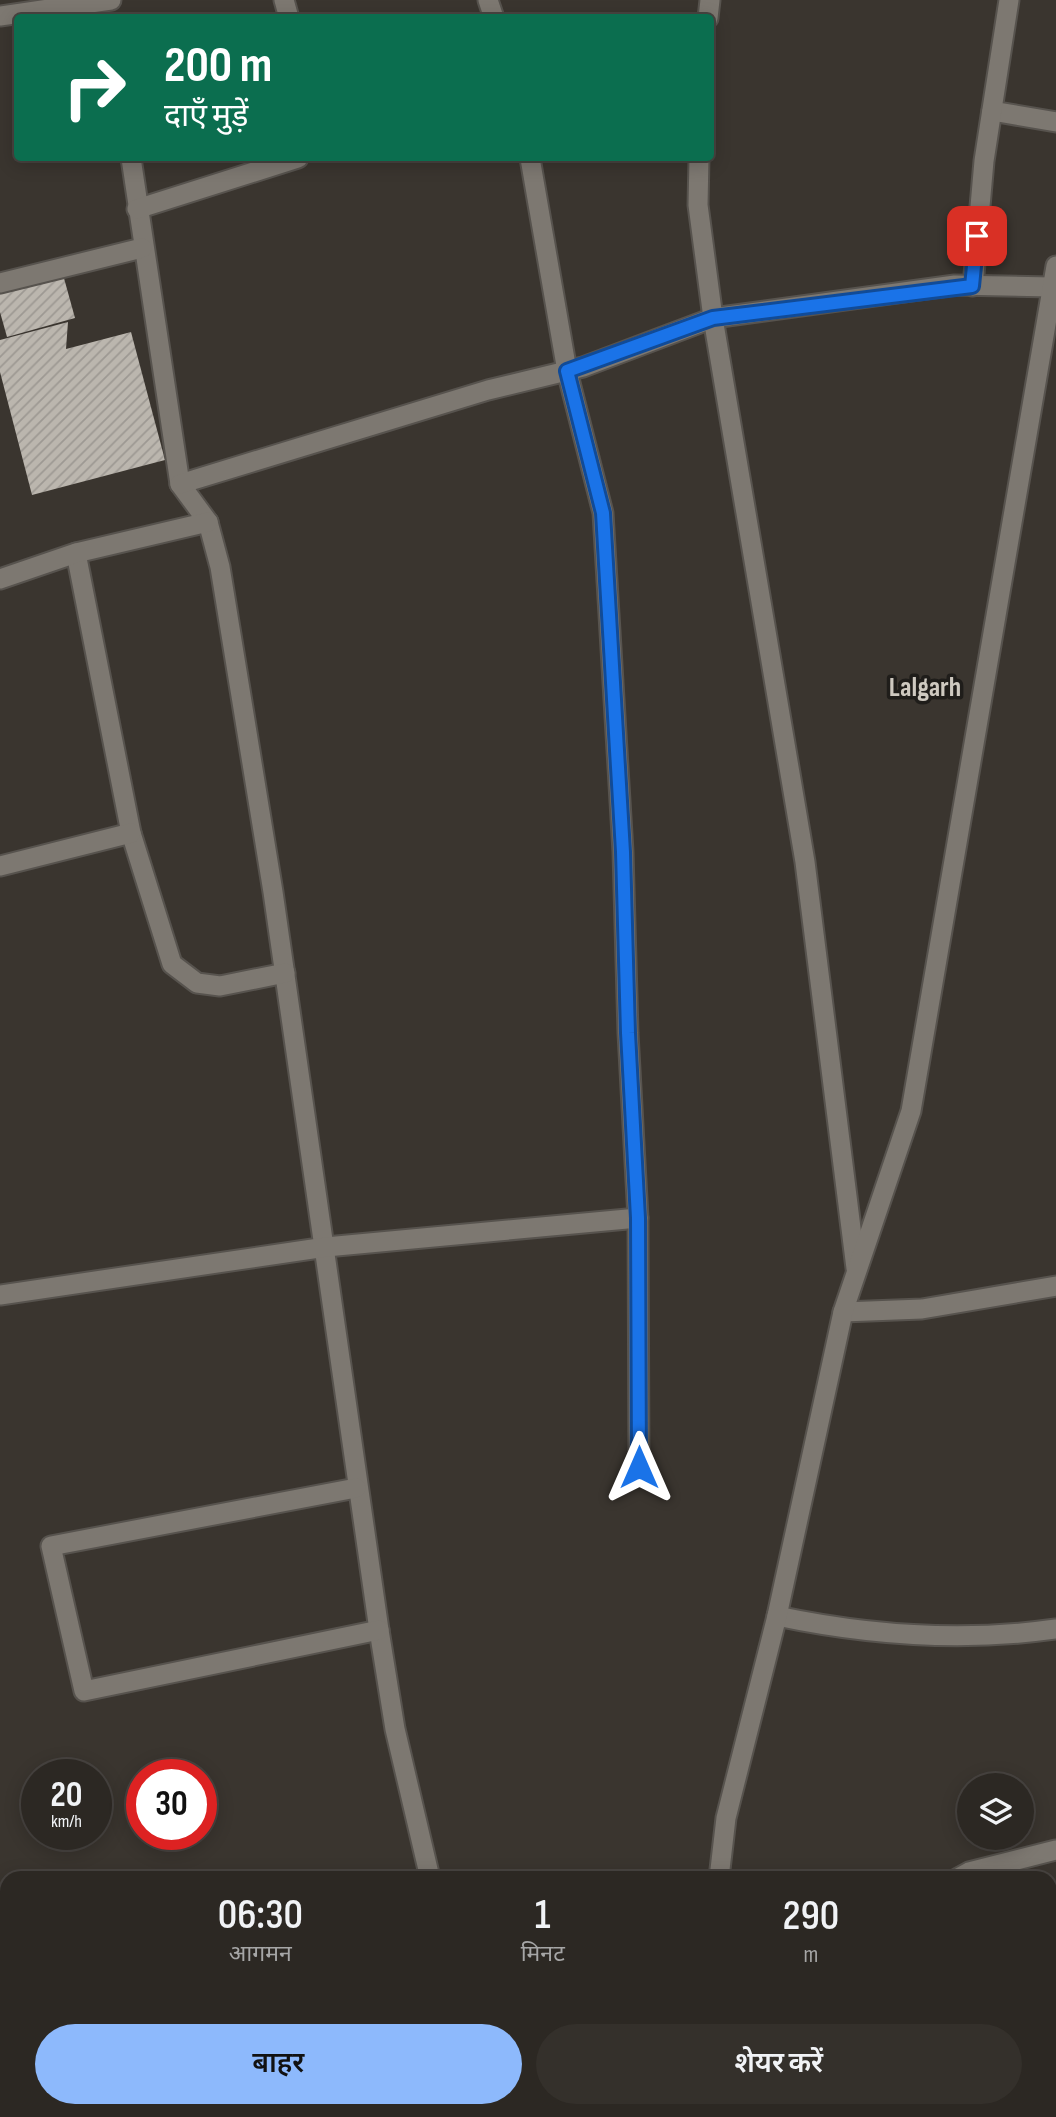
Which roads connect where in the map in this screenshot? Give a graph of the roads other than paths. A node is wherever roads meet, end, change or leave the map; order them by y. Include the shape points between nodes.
1 (111, 0) edge
2 (1009, 0) edge
3 (0, 16) edge
4 (992, 111) junction
5 (1056, 122) edge
6 (131, 161) edge
7 (289, 161) edge
8 (531, 161) edge
9 (699, 161) edge
10 (137, 209) junction
11 (142, 248) junction
12 (1056, 266) edge
13 (0, 283) edge
14 (972, 286) junction
15 (1051, 287) junction
16 (713, 318) junction
17 (1048, 364) edge
18 (567, 371) junction
19 (180, 484) junction
20 (208, 522) junction
21 (76, 553) junction
22 (0, 579) edge
23 (131, 833) junction
24 (0, 866) edge
25 (285, 973) junction
26 (638, 1218) junction
27 (326, 1247) junction
28 (856, 1271) junction
29 (1056, 1286) edge
30 (0, 1295) edge
31 (843, 1312) junction
32 (639, 1467) dead end
33 (356, 1488) junction
34 (777, 1616) junction
35 (1056, 1629) edge
36 (379, 1630) junction
37 (1056, 1850) edge
38 (428, 1871) edge
39 (720, 1871) edge
40 (973, 1871) edge

1 - 3 street
2 - 4 street
4 - 5 street
4 - 14 street
6 - 10 street
7 - 10 street
8 - 18 street
9 - 16 street via 698,205
10 - 11 street
11 - 13 street
11 - 19 street
12 - 15 street
14 - 15 street
14 - 16 street
15 - 17 street
16 - 18 street
16 - 28 street via 804,862
17 - 28 street via 911,1111
18 - 19 street via 488,390
18 - 26 street via 603,513
19 - 20 street
20 - 21 street
20 - 25 street via 220,567
21 - 22 street
21 - 23 street
23 - 24 street
23 - 25 street via 172,964 197,983 220,986
25 - 27 street
26 - 27 street
26 - 32 street
27 - 30 street
27 - 33 street
28 - 31 street
29 - 31 street via 922,1309
31 - 34 street
33 - 36 street
33 - 36 street via 51,1546 85,1691
34 - 35 street via 816,1624 959,1636
34 - 39 street via 726,1818
36 - 38 street via 395,1729
37 - 40 street

